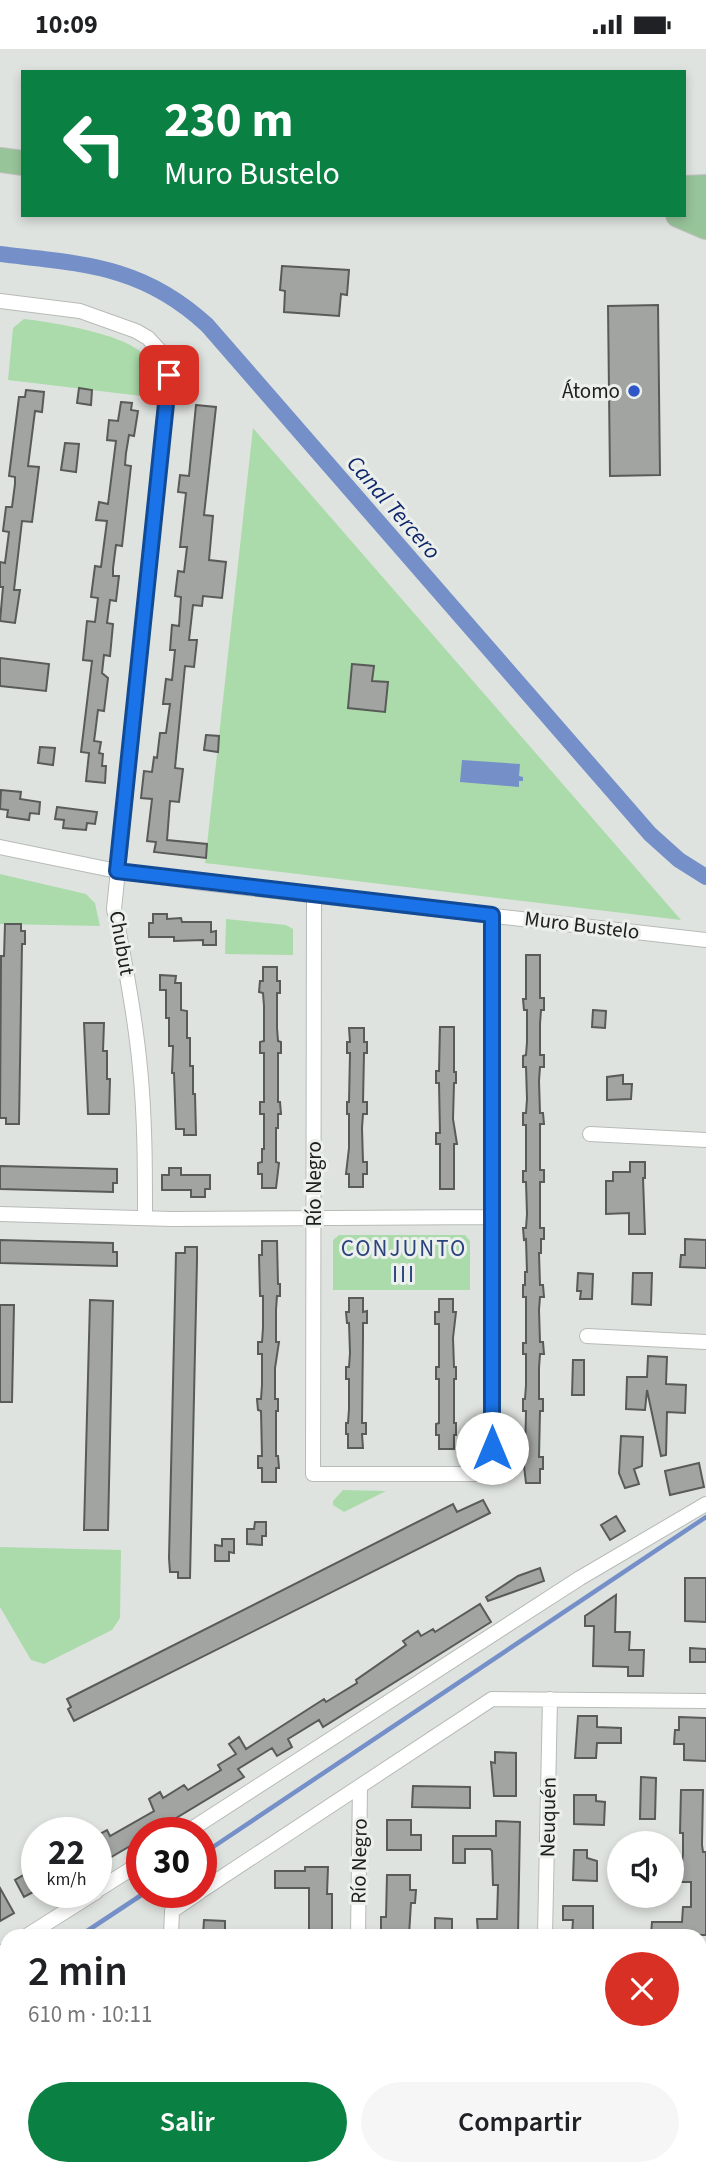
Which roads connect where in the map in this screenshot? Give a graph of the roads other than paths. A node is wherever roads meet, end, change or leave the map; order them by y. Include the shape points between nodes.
1 (0, 160) edge
2 (21, 163) edge
3 (706, 187) edge
4 (686, 188) edge
5 (686, 206) edge
6 (706, 206) edge
7 (683, 217) edge
8 (706, 227) edge
9 (0, 301) edge
10 (0, 847) edge
11 (117, 871) junction
12 (314, 894) junction
13 (492, 915) junction
14 (706, 940) edge
15 (590, 1134) dead end
16 (706, 1140) edge
17 (0, 1214) edge
18 (492, 1217) junction
19 (145, 1218) junction
20 (313, 1218) junction
21 (587, 1336) dead end
22 (706, 1342) edge
23 (706, 1504) edge
24 (550, 1699) junction
25 (706, 1701) edge
26 (359, 1786) junction
27 (210, 1817) edge
28 (217, 1880) edge
29 (71, 1908) edge
30 (176, 1908) edge
31 (37, 1929) edge
32 (171, 1929) edge
33 (358, 1929) edge
34 (545, 1929) edge

1 - 2 highway
3 - 4 highway
5 - 6 highway
7 - 8 highway
9 - 11 street, Chubut via 80,311 136,331 160,351 169,375
10 - 11 street, Muro Bustelo
11 - 12 street, Muro Bustelo
11 - 19 street, Chubut via 114,909 140,1069
12 - 13 street, Muro Bustelo
12 - 20 street, Río Negro
13 - 14 street, Muro Bustelo
13 - 18 street
15 - 16 street
17 - 19 street
18 - 20 street
18 - 20 street, Río Negro via 492,1474 313,1474
19 - 20 street
21 - 22 street
23 - 27 street via 580,1578
24 - 25 street
24 - 26 street via 492,1699
24 - 34 street, Neuquén
26 - 28 street
26 - 33 street, Río Negro
29 - 31 street
30 - 32 street via 172,1911

